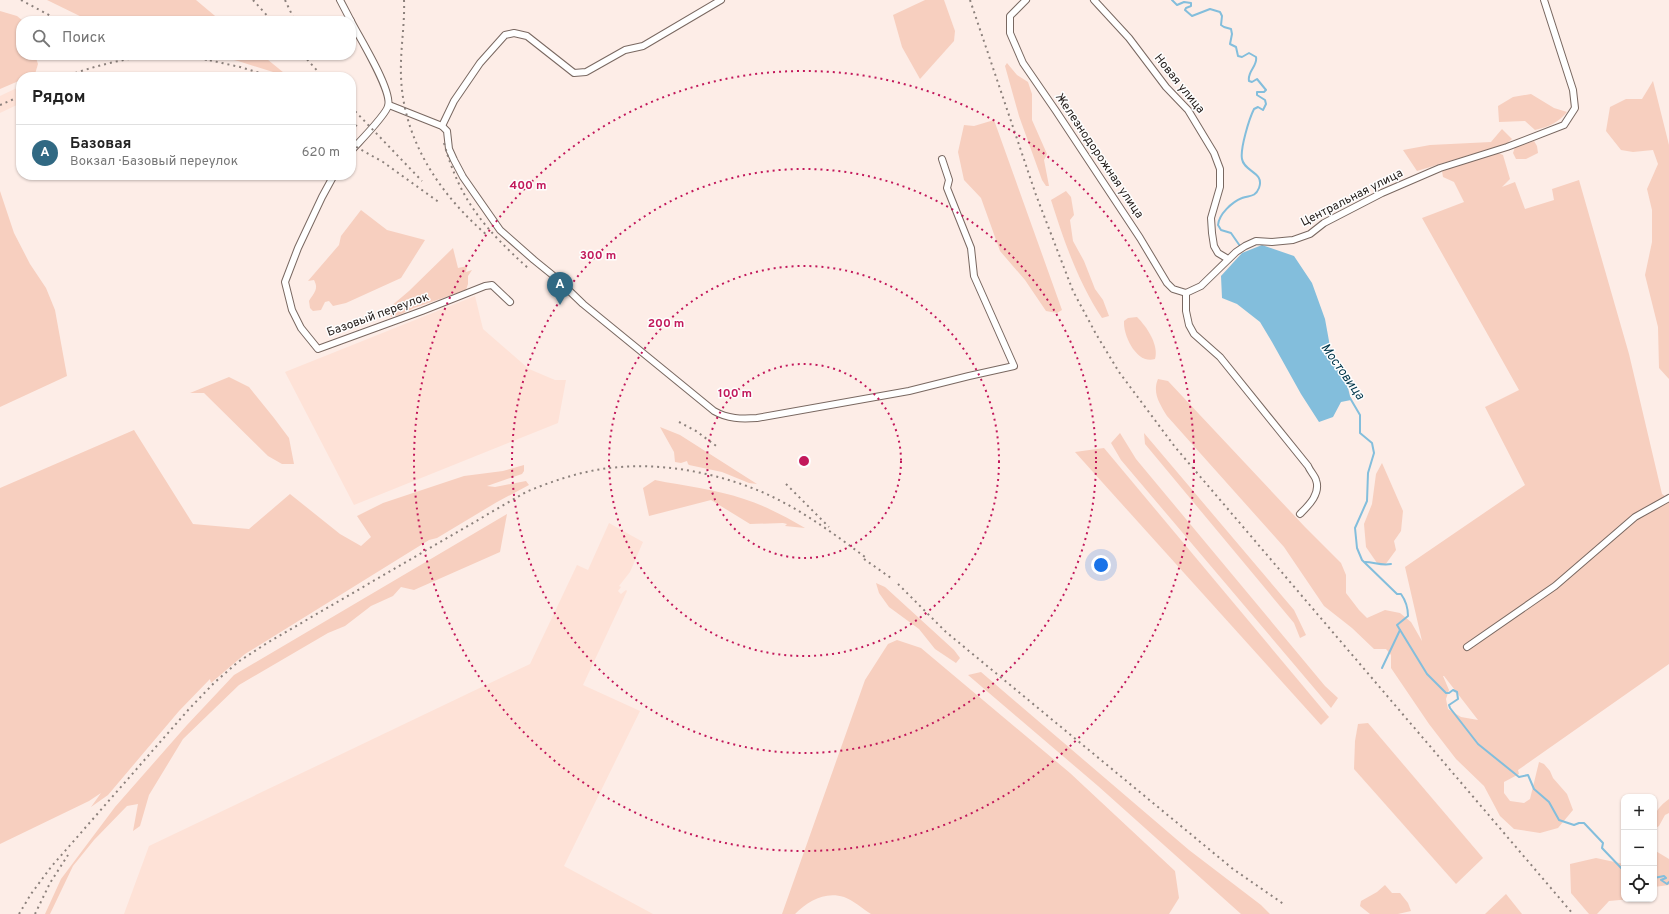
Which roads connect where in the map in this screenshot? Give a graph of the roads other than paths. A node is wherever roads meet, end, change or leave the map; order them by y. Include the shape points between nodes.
1 (340, 0) edge
2 (721, 0) edge
3 (1026, 0) edge
4 (1094, 0) edge
5 (1544, 0) edge
6 (348, 16) edge
7 (356, 30) edge
8 (389, 105) junction
9 (442, 126) junction
10 (356, 145) edge
11 (942, 159) dead end
12 (331, 180) edge
13 (1228, 259) junction
14 (1186, 293) junction
15 (510, 302) dead end
16 (1669, 498) edge
17 (1300, 514) dead end
18 (1467, 647) dead end

1 - 6 street
2 - 9 street via 644,46 625,50 586,72 574,72 527,36 514,33 505,35 480,63 454,101
3 - 14 street, Железнодорожная улица via 1010,16 1010,33 1023,63 1140,238 1167,283 1173,289
4 - 13 street, Новая улица via 1188,110 1214,153 1220,169 1220,187 1211,218 1212,233 1218,253
5 - 13 street, Центральная улица via 1573,90 1575,108 1564,125 1507,147 1440,168 1382,193 1310,234 1292,240 1256,241
7 - 8 street via 382,79
8 - 9 street
8 - 10 street
9 - 11 street via 447,131 449,149 454,160 500,230 583,304 721,415 735,418 757,418 909,391 1014,366 974,276 971,248 947,188 949,180
12 - 15 street, Базовый переулок via 300,242 285,282 292,310 301,328 318,349 485,286 492,286
13 - 14 street, Центральная улица via 1201,286
14 - 17 street via 1186,311 1194,334 1220,357 1308,466 1317,481 1316,492
16 - 18 street via 1635,517 1555,586

